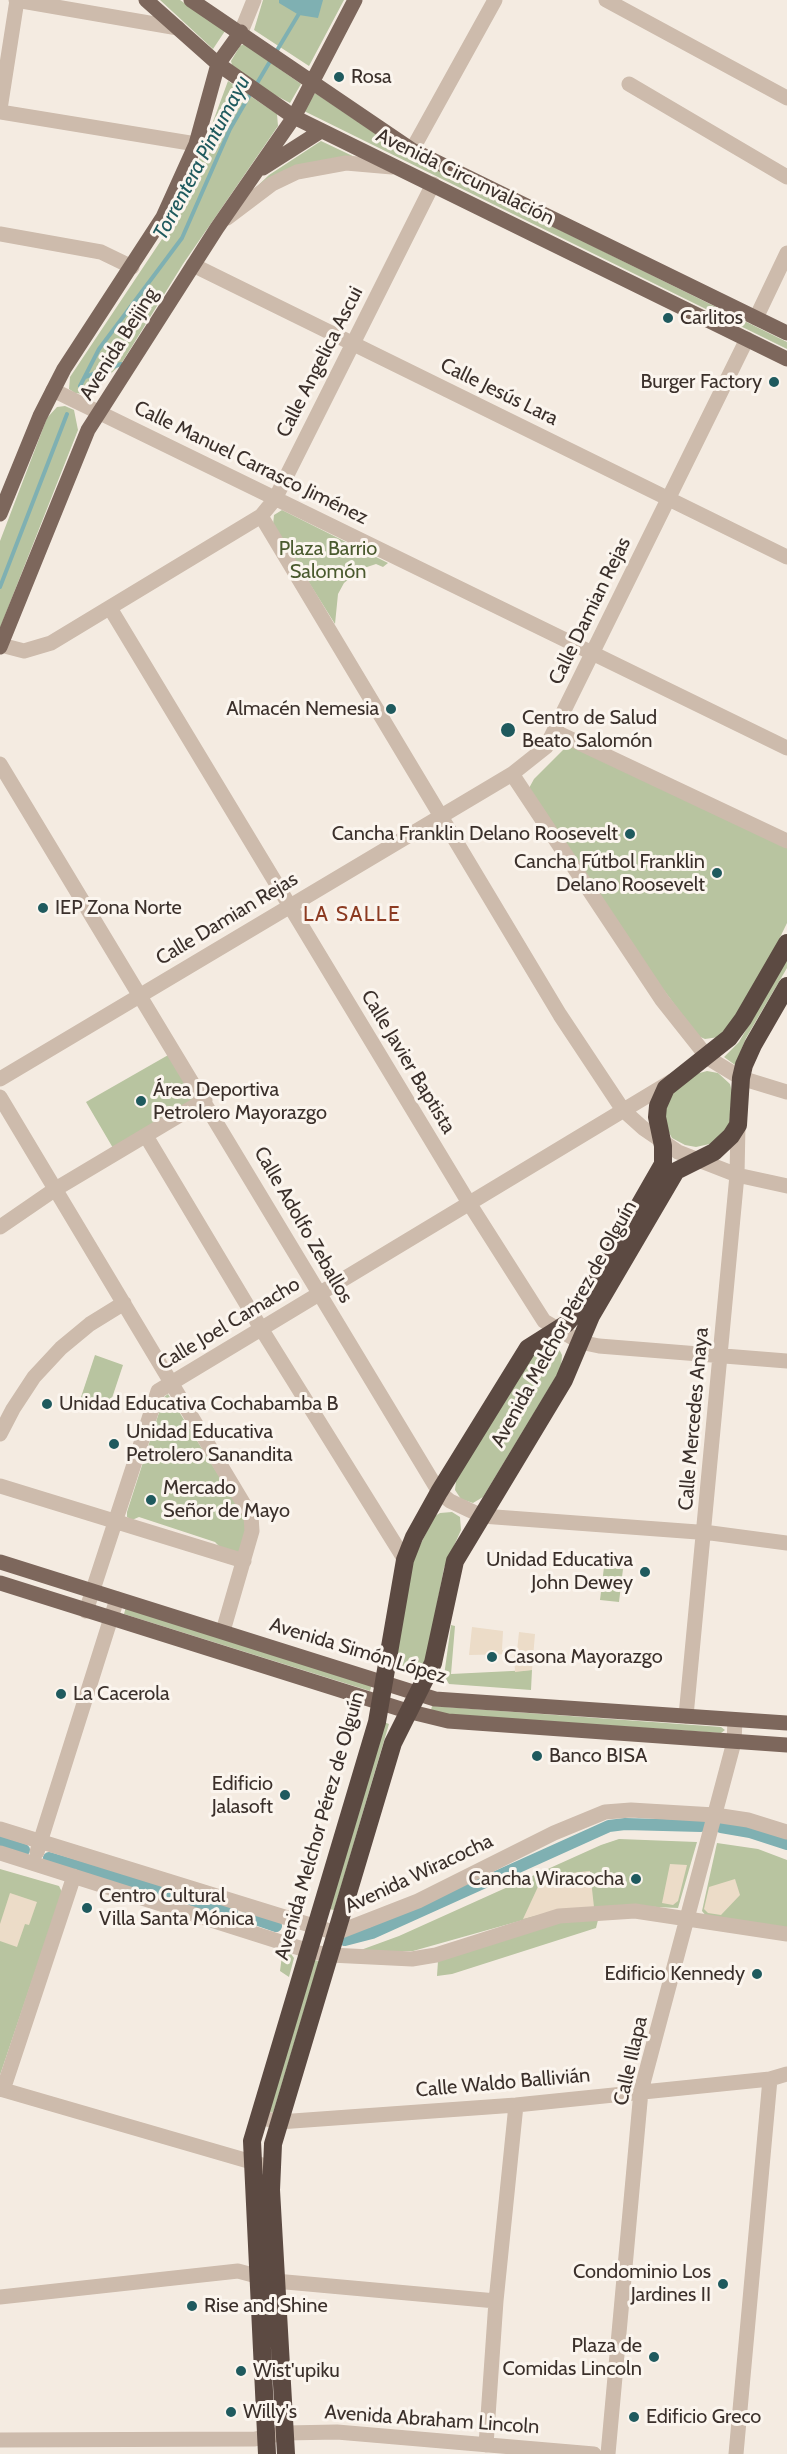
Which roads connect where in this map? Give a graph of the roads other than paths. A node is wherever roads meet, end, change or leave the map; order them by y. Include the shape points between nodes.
1 (16, 0) edge
2 (146, 0) edge
3 (191, 0) edge
4 (255, 0) edge
5 (355, 0) edge
6 (495, 0) edge
7 (606, 0) edge
8 (178, 28) junction
9 (241, 32) junction
10 (218, 64) junction
11 (313, 84) junction
12 (629, 84) dead end
13 (787, 98) edge
14 (0, 110) edge
15 (294, 117) junction
16 (321, 131) junction
17 (196, 144) junction
18 (412, 150) junction
19 (396, 168) junction
20 (256, 172) junction
21 (787, 177) edge
22 (434, 184) junction
23 (217, 228) junction
24 (0, 234) edge
25 (787, 253) edge
26 (193, 265) junction
27 (132, 267) junction
28 (756, 318) junction
29 (787, 333) edge
30 (747, 339) junction
31 (352, 343) junction
32 (787, 359) edge
33 (53, 390) junction
34 (100, 413) junction
35 (668, 498) junction
36 (275, 499) junction
37 (0, 514) edge
38 (261, 516) junction
39 (787, 557) edge
40 (110, 608) junction
41 (0, 646) edge
42 (593, 655) junction
43 (556, 732) junction
44 (787, 748) edge
45 (0, 764) edge
46 (512, 774) junction
47 (442, 816) junction
48 (787, 841) edge
49 (290, 905) junction
50 (787, 943) edge
51 (787, 986) edge
52 (141, 996) junction
53 (708, 1058) junction
54 (741, 1078) junction
55 (0, 1079) edge
56 (674, 1080) junction
57 (787, 1092) edge
58 (0, 1097) edge
59 (205, 1100) junction
60 (623, 1110) junction
61 (738, 1125) junction
62 (146, 1136) junction
63 (662, 1142) junction
64 (697, 1159) junction
65 (737, 1175) junction
66 (787, 1186) edge
67 (54, 1190) junction
68 (469, 1203) junction
69 (0, 1227) edge
70 (319, 1295) junction
71 (124, 1303) junction
72 (262, 1330) junction
73 (556, 1330) junction
74 (580, 1342) junction
75 (720, 1356) junction
76 (787, 1360) edge
77 (172, 1383) junction
78 (0, 1434) edge
79 (0, 1486) edge
80 (439, 1492) junction
81 (482, 1516) junction
82 (116, 1521) junction
83 (705, 1532) junction
84 (787, 1543) edge
85 (405, 1560) junction
86 (244, 1561) junction
87 (0, 1562) edge
88 (0, 1584) edge
89 (93, 1591) junction
90 (117, 1599) junction
91 (86, 1611) junction
92 (111, 1618) junction
93 (223, 1631) junction
94 (384, 1682) junction
95 (418, 1693) junction
96 (380, 1702) junction
97 (407, 1712) junction
98 (686, 1716) junction
99 (735, 1720) junction
100 (787, 1723) edge
101 (734, 1742) junction
102 (787, 1745) edge
103 (715, 1815) junction
104 (0, 1829) edge
105 (787, 1832) edge
106 (40, 1843) junction
107 (0, 1852) edge
108 (34, 1863) junction
109 (74, 1876) junction
110 (688, 1918) junction
111 (315, 1927) junction
112 (336, 1933) junction
113 (787, 1934) edge
114 (309, 1951) junction
115 (330, 1955) junction
116 (787, 2074) edge
117 (770, 2079) junction
118 (2, 2089) edge
119 (641, 2091) junction
120 (516, 2105) junction
121 (259, 2117) junction
122 (279, 2122) junction
123 (252, 2162) junction
124 (271, 2168) junction
125 (257, 2274) junction
126 (275, 2281) junction
127 (0, 2296) edge
128 (496, 2301) junction
129 (285, 2433) junction
130 (0, 2440) edge
131 (267, 2445) edge
132 (486, 2445) junction
133 (286, 2454) edge
134 (594, 2454) edge
135 (608, 2454) edge
136 (736, 2454) edge

1 - 8 street
1 - 14 street
2 - 8 main road, Avenida Circunvalación
3 - 9 main road, Avenida Circunvalación
4 - 9 street
5 - 11 main road, Avenida Beijing
6 - 18 street
7 - 13 street
8 - 10 main road, Avenida Circunvalación
9 - 10 main road, Avenida Beijing
9 - 11 main road, Avenida Circunvalación
10 - 15 main road, Avenida Circunvalación
10 - 17 main road, Avenida Beijing
11 - 15 main road, Avenida Beijing
11 - 18 main road, Avenida Circunvalación
12 - 21 street
14 - 17 street
15 - 16 main road, Avenida Circunvalación
15 - 20 main road, Avenida Beijing
16 - 19 main road, Avenida Circunvalación
16 - 20 main road
17 - 27 main road, Avenida Beijing via 163,218
18 - 28 main road, Avenida Circunvalación
19 - 22 main road, Avenida Circunvalación
19 - 23 street via 346,163 297,172 258,193
20 - 23 main road, Avenida Beijing
22 - 30 main road, Avenida Circunvalación
22 - 31 street, Calle Angelica Ascui
23 - 26 main road, Avenida Beijing
24 - 27 street via 101,252
25 - 28 street
26 - 31 street, Calle Jesús Lara
26 - 34 main road, Avenida Beijing
27 - 33 main road, Avenida Beijing
28 - 29 main road, Avenida Circunvalación
30 - 32 main road, Avenida Circunvalación
30 - 35 street, Calle Damian Rejas
31 - 35 street, Calle Jesús Lara
31 - 36 street, Calle Angelica Ascui
33 - 34 street, Calle Manuel Carrasco Jiménez
33 - 37 main road, Avenida Beijing
34 - 36 street, Calle Manuel Carrasco Jiménez
34 - 41 main road, Avenida Beijing via 88,430
35 - 39 street, Calle Jesús Lara
35 - 42 street, Calle Damian Rejas
36 - 38 street, Calle Angelica Ascui
36 - 42 street, Calle Manuel Carrasco Jiménez
38 - 40 street, Calle Angelica Ascui
38 - 47 street
40 - 41 street, Calle Angelica Ascui via 40,648 24,651
40 - 49 street, Calle Javier Baptista
42 - 43 street, Calle Damian Rejas
42 - 44 street, Calle Manuel Carrasco Jiménez
43 - 46 street, Calle Damian Rejas via 546,747
43 - 48 street
45 - 52 street, Calle Adolfo Zeballos
46 - 47 street, Calle Damian Rejas
46 - 53 street via 649,981
47 - 49 street, Calle Damian Rejas
47 - 60 street via 560,1014
49 - 52 street, Calle Damian Rejas
49 - 68 street, Calle Javier Baptista
50 - 53 highway via 743,1019
51 - 54 highway via 753,1045
52 - 55 street, Calle Damian Rejas
52 - 59 street, Calle Adolfo Zeballos
53 - 54 street
53 - 56 highway
54 - 57 street
54 - 61 highway
56 - 60 street, Calle Joel Camacho
56 - 63 highway via 658,1106
58 - 67 street
59 - 62 street
59 - 70 street, Calle Adolfo Zeballos
60 - 63 street
60 - 68 street, Calle Joel Camacho
61 - 64 highway via 724,1144
61 - 65 street, Calle Mercedes Anaya
62 - 67 street
62 - 72 street
63 - 64 street
63 - 73 highway, Avenida Melchor Pérez de Olguín via 663,1164 581,1307
64 - 65 street
64 - 74 highway, Avenida Melchor Pérez de Olguín via 676,1171 591,1316
65 - 66 street
65 - 75 street, Calle Mercedes Anaya
67 - 69 street
67 - 71 street
68 - 70 street, Calle Joel Camacho
68 - 73 street, Calle Javier Baptista via 536,1311
70 - 72 street, Calle Joel Camacho
70 - 80 street, Calle Adolfo Zeballos
71 - 77 street
71 - 78 street via 60,1348 34,1377
72 - 77 street, Calle Joel Camacho
72 - 85 street
73 - 74 street, Calle Javier Baptista
73 - 80 highway, Avenida Melchor Pérez de Olguín via 528,1348
74 - 75 street, Calle Javier Baptista
74 - 81 highway, Avenida Melchor Pérez de Olguín via 564,1380
75 - 76 street, Calle Javier Baptista
75 - 83 street, Calle Mercedes Anaya
77 - 82 street, Calle Joel Camacho via 158,1391
77 - 86 street via 251,1516 252,1531
79 - 82 street
80 - 81 street
80 - 85 highway, Avenida Melchor Pérez de Olguín
81 - 83 street
81 - 95 highway, Avenida Melchor Pérez de Olguín via 453,1567 434,1663
82 - 86 street
82 - 89 street, Calle Joel Camacho
83 - 84 street
83 - 98 street, Calle Mercedes Anaya
85 - 94 highway, Avenida Melchor Pérez de Olguín
86 - 93 street
87 - 89 main road, Avenida Simón López
88 - 91 main road
89 - 90 main road, Avenida Simón López
89 - 91 street, Calle Joel Camacho
90 - 92 street
90 - 93 main road, Avenida Simón López
91 - 92 main road
92 - 96 main road
92 - 106 street
93 - 94 main road, Avenida Simón López
94 - 95 main road, Avenida Simón López
94 - 96 highway, Avenida Melchor Pérez de Olguín
95 - 97 highway, Avenida Melchor Pérez de Olguín
95 - 98 main road, Avenida Simón López via 451,1702
96 - 97 main road
96 - 111 highway, Avenida Melchor Pérez de Olguín
97 - 101 main road via 448,1721
97 - 112 highway, Avenida Melchor Pérez de Olguín via 393,1743
98 - 99 main road, Avenida Simón López
99 - 100 main road, Avenida Simón López
99 - 101 street, Calle Illapa
101 - 102 main road
101 - 103 street, Calle Illapa
103 - 105 street, Avenida Wiracocha
103 - 110 street, Calle Illapa
103 - 112 street, Avenida Wiracocha via 605,1812 418,1901
104 - 106 street, Avenida Wiracocha
106 - 108 street
106 - 111 street, Avenida Wiracocha
107 - 108 street
108 - 109 street
109 - 114 street
109 - 118 street
110 - 113 street
110 - 115 street via 635,1911 559,1916 412,1959
110 - 119 street, Calle Illapa
111 - 112 street, Avenida Wiracocha
111 - 114 highway, Avenida Melchor Pérez de Olguín
112 - 115 highway, Avenida Melchor Pérez de Olguín
114 - 115 street
114 - 121 highway, Avenida Melchor Pérez de Olguín
115 - 122 highway, Avenida Melchor Pérez de Olguín
116 - 117 street, Calle Waldo Ballivián
117 - 119 street, Calle Waldo Ballivián
117 - 136 street
118 - 123 street
119 - 120 street, Calle Waldo Ballivián
119 - 135 street, Calle Illapa
120 - 122 street, Calle Waldo Ballivián
120 - 128 street
121 - 122 street, Calle Waldo Ballivián
121 - 123 highway, Avenida Melchor Pérez de Olguín via 252,2141
122 - 124 highway, Avenida Melchor Pérez de Olguín
123 - 124 street
123 - 125 highway, Avenida Melchor Pérez de Olguín
124 - 126 highway, Avenida Melchor Pérez de Olguín
125 - 126 street
125 - 127 street via 238,2271
125 - 131 highway, Avenida Melchor Pérez de Olguín
126 - 128 street
126 - 129 highway, Avenida Melchor Pérez de Olguín
128 - 132 street
129 - 131 street, Avenida Abraham Lincoln
129 - 132 street, Avenida Abraham Lincoln via 337,2432
129 - 133 highway, Avenida Melchor Pérez de Olguín
130 - 131 street, Avenida Abraham Lincoln via 255,2439
132 - 134 street, Avenida Abraham Lincoln

